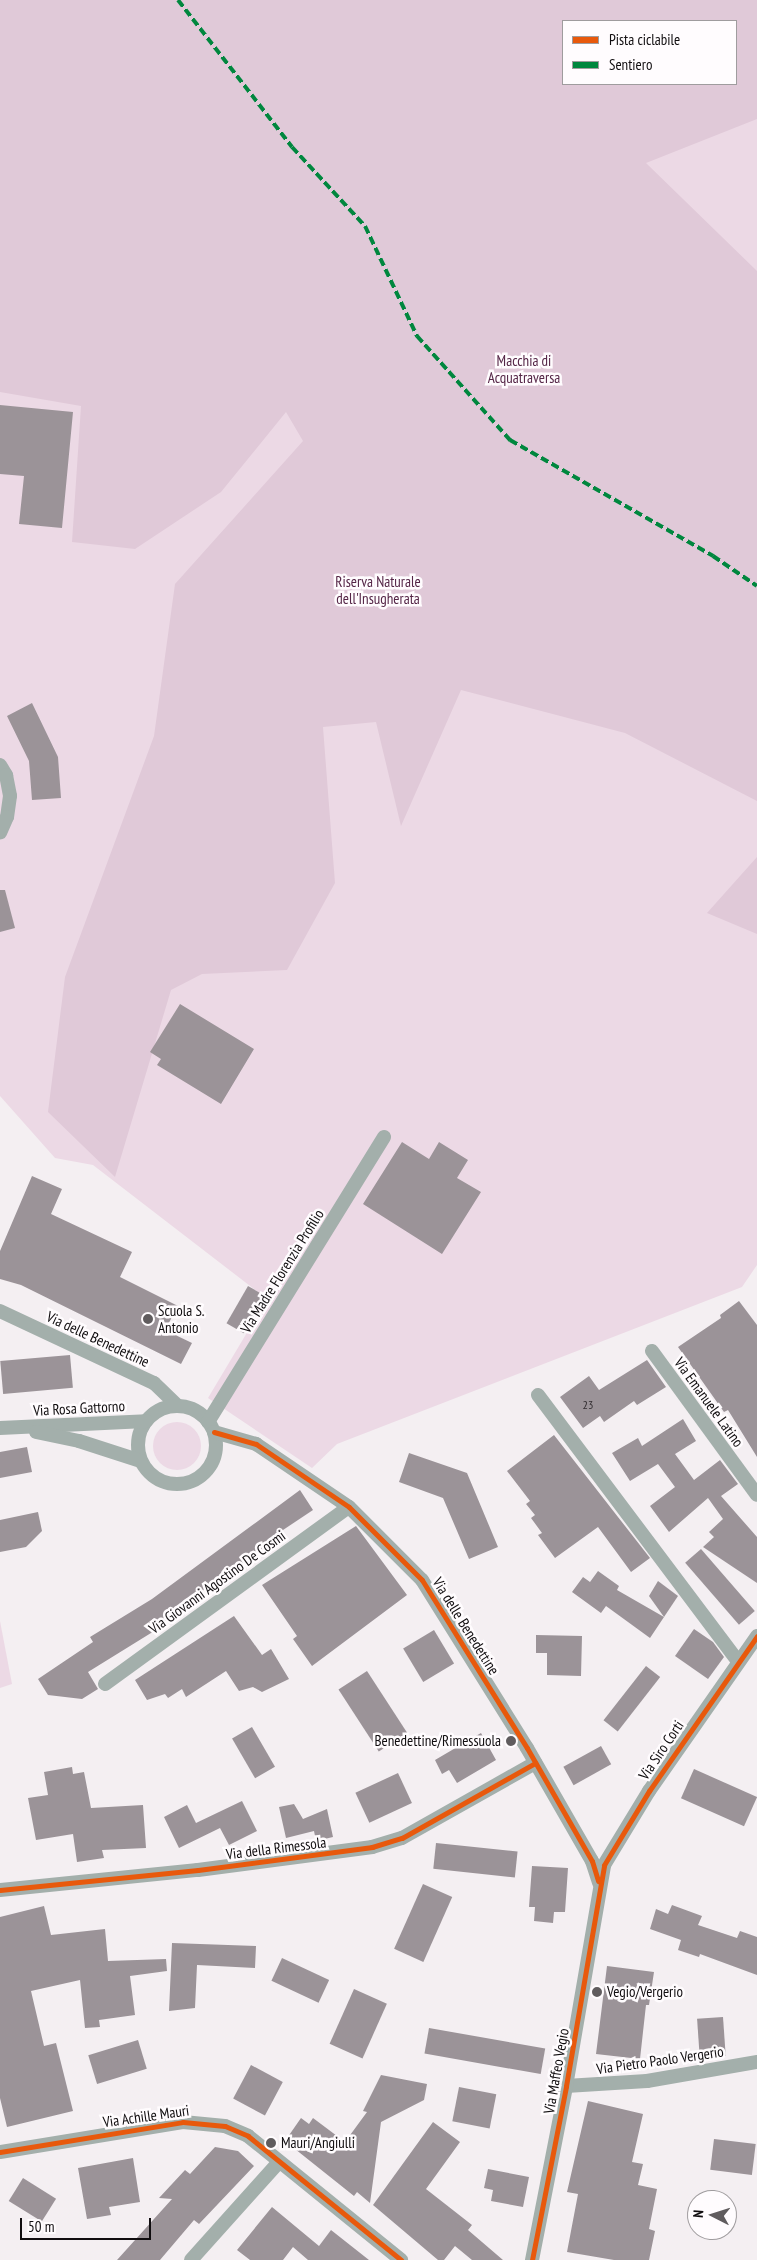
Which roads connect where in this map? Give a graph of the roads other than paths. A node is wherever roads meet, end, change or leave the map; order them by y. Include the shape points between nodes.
1 (0, 765) edge
2 (0, 833) edge
3 (384, 1137) dead end
4 (0, 1310) edge
5 (652, 1352) dead end
6 (538, 1395) dead end
7 (177, 1406) junction
8 (146, 1421) junction
9 (211, 1427) junction
10 (0, 1428) edge
11 (15, 1428) junction
12 (140, 1461) junction
13 (757, 1495) edge
14 (349, 1507) junction
15 (757, 1636) edge
16 (738, 1661) junction
17 (105, 1684) dead end
18 (535, 1763) junction
19 (600, 1886) junction
20 (0, 1890) edge
21 (757, 2062) edge
22 (566, 2086) junction
23 (0, 2152) edge
24 (279, 2162) junction
25 (191, 2260) edge
26 (401, 2260) edge
27 (532, 2260) edge

1 - 2 street via 6,775 10,796 7,817
3 - 9 street, Via Madre Florenzia Profilio
4 - 7 street, Via delle Benedettine via 154,1383
5 - 13 street, Via Emanuele Latino
6 - 16 street
7 - 8 street via 163,1408
7 - 9 street via 197,1411
8 - 11 street, Via Rosa Gattorno
8 - 12 street via 138,1443
9 - 12 street via 213,1460 203,1474 191,1482 172,1484 157,1480
9 - 14 street, Via delle Benedettine via 256,1444
10 - 11 street, Via Rosa Gattorno
11 - 12 street, Via Rosa Gattorno via 79,1440
14 - 17 street, Via Giovanni Agostino De Cosmi
14 - 18 street, Via delle Benedettine via 389,1544 435,1596
15 - 16 street, Via Siro Corti
16 - 19 street, Via Siro Corti via 626,1825 604,1865
18 - 19 street, Via delle Benedettine via 592,1861
18 - 20 street, Via della Rimessola via 402,1838 372,1848
19 - 22 street, Via Maffeo Vegio
21 - 22 street, Via Pietro Paolo Vergerio via 647,2081
22 - 27 street, Via Maffeo Vegio
23 - 24 street, Via Achille Mauri via 197,2121 240,2131
24 - 25 street
24 - 26 street, Via Achille Mauri

